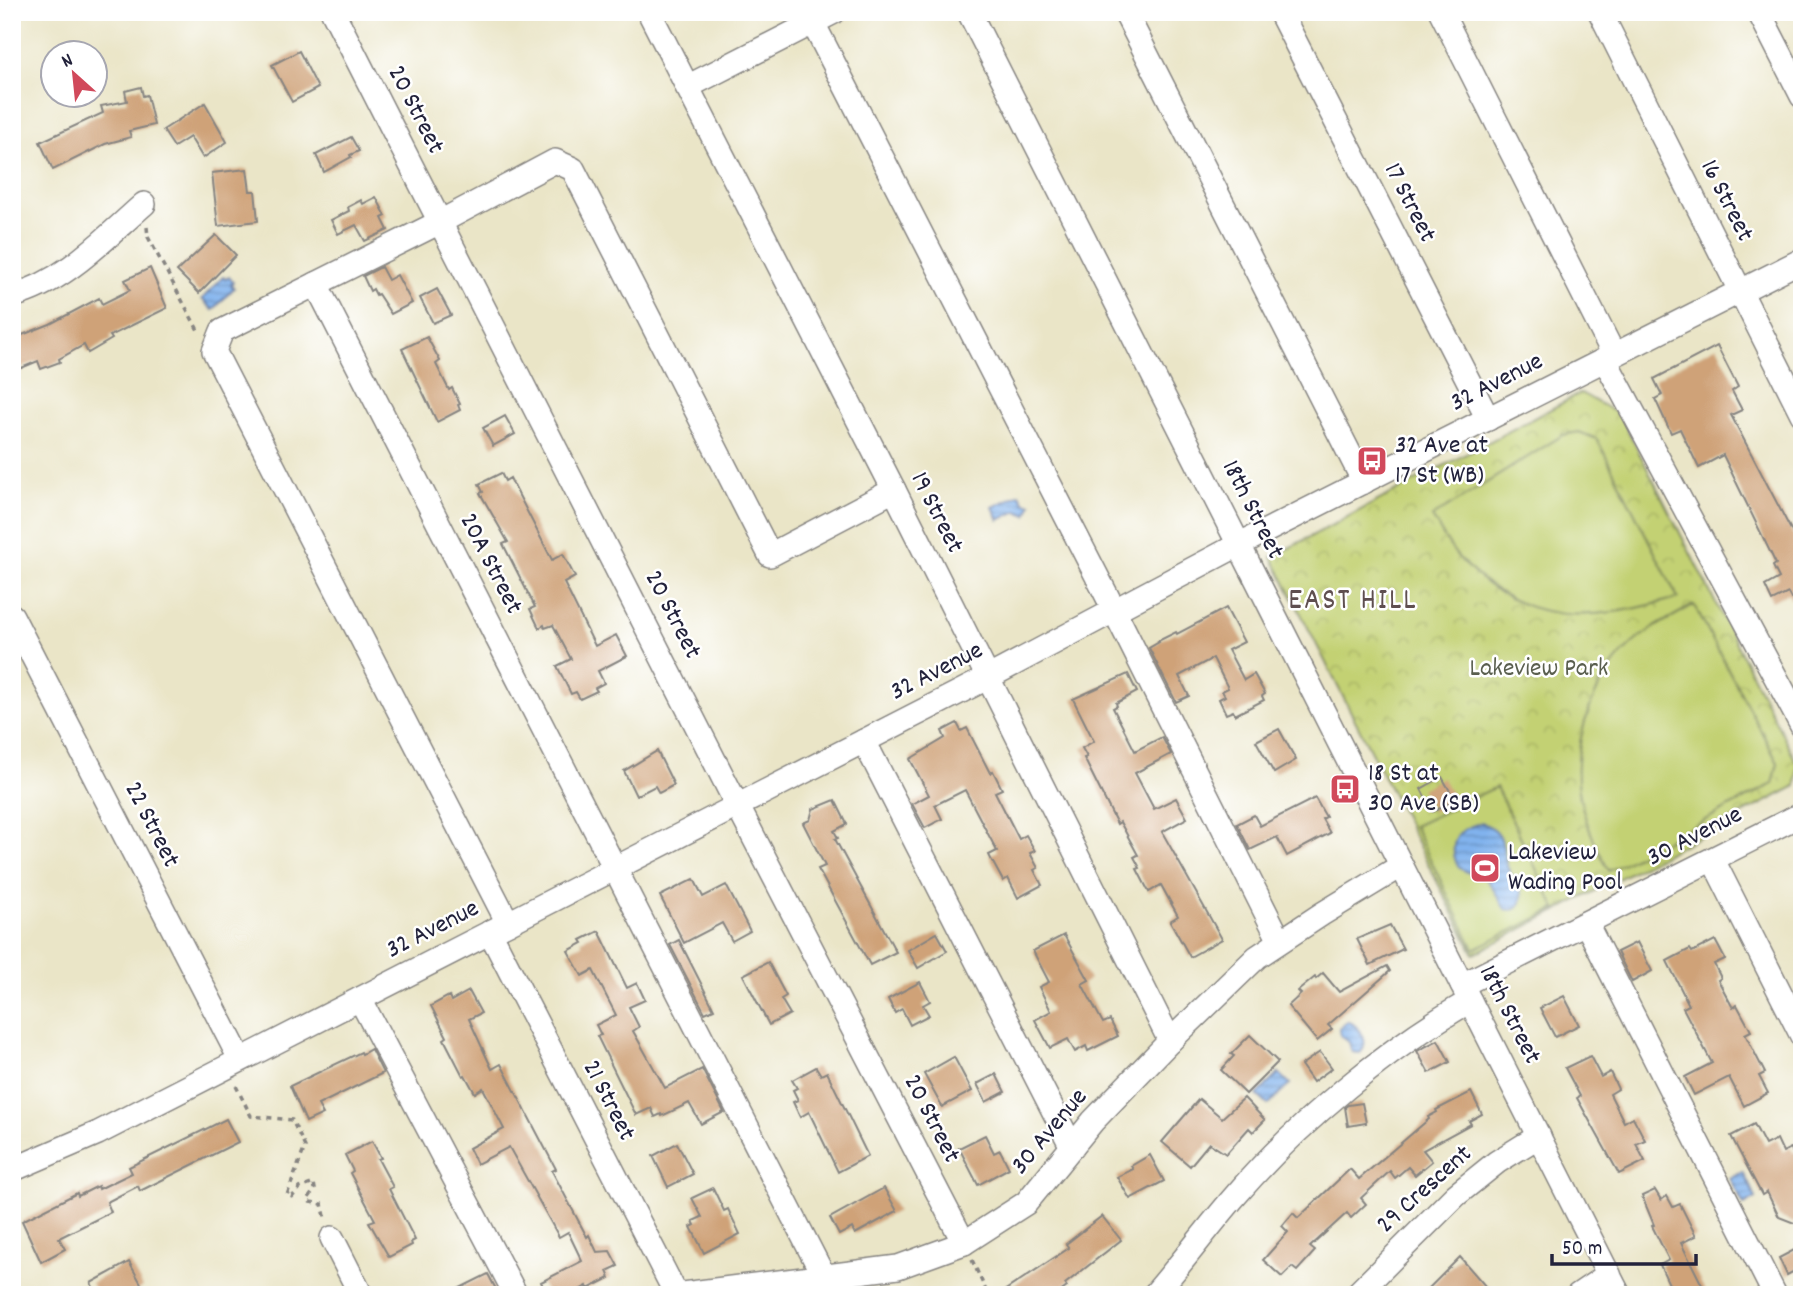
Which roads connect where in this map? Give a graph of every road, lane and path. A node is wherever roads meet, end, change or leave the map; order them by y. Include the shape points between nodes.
1 (333, 12) edge
2 (649, 12) edge
3 (834, 12) edge
4 (968, 12) edge
5 (1125, 12) edge
6 (1280, 12) edge
7 (1441, 12) edge
8 (1600, 12) edge
9 (1759, 12) edge
10 (813, 23) junction
11 (687, 87) junction
12 (1802, 96) edge
13 (144, 204) joint
14 (440, 222) junction
15 (1802, 260) edge
16 (316, 284) junction
17 (1740, 291) junction
18 (12, 296) edge
19 (214, 350) junction
20 (1610, 357) junction
21 (1802, 414) edge
22 (1489, 419) junction
23 (1364, 482) junction
24 (894, 491) junction
25 (1238, 545) junction
26 (1114, 611) junction
27 (12, 616) edge
28 (987, 678) junction
29 (1802, 726) edge
30 (864, 741) junction
31 (737, 805) junction
32 (1802, 814) edge
33 (1713, 860) junction
34 (1401, 866) junction
35 (614, 869) junction
36 (1586, 923) junction
37 (499, 928) junction
38 (1280, 941) junction
39 (1466, 993) junction
40 (360, 999) junction
41 (1802, 1036) edge
42 (1170, 1041) junction
43 (240, 1059) junction
44 (236, 1084) dead end
45 (98, 1133) junction
46 (1539, 1136) junction
47 (1072, 1147) junction
48 (12, 1170) edge
49 (12, 1187) edge
50 (332, 1238) joint
51 (964, 1243) junction
52 (824, 1277) junction
53 (1614, 1285) edge
54 (360, 1295) edge
55 (516, 1295) edge
56 (675, 1295) edge
57 (988, 1295) edge
58 (1154, 1295) edge
59 (1356, 1295) edge
60 (1578, 1295) edge
61 (1775, 1295) edge

1 - 14 street, 20 Street
2 - 11 street, 19 Street
3 - 10 street
4 - 25 street, 18th Street
5 - 23 street
6 - 22 street, 17 Street
7 - 20 street
8 - 17 street, 16 Street
9 - 12 street
10 - 11 street
10 - 26 street
11 - 24 street, 19 Street
13 - 18 street via 77,262 31,291
13 - 19 path via 148,237 201,335
14 - 16 street
14 - 24 street via 555,161 573,169 770,555
14 - 31 street, 20 Street
15 - 17 street, 32 Avenue
16 - 19 street via 222,331
16 - 35 street, 20A Street
17 - 20 street, 32 Avenue
17 - 21 street, 16 Street
19 - 37 street, 21 Street
20 - 22 street, 32 Avenue
20 - 29 street
22 - 23 street, 32 Avenue
23 - 25 street, 32 Avenue
24 - 28 street, 19 Street
25 - 26 street, 32 Avenue
25 - 34 street, 18th Street
26 - 28 street, 32 Avenue
26 - 38 street
27 - 43 street, 22 Street
28 - 30 street, 32 Avenue
28 - 42 street, 19 Street
30 - 31 street, 32 Avenue
30 - 47 street
31 - 35 street, 32 Avenue
31 - 51 street, 20 Street
32 - 33 street, 30 Avenue
33 - 36 street, 30 Avenue
33 - 41 street
34 - 38 street, 30 Avenue
34 - 39 street, 18th Street
35 - 37 street, 32 Avenue
35 - 52 street, 20A Street
36 - 39 street, 30 Avenue
36 - 61 street
37 - 40 street, 32 Avenue
37 - 56 street, 21 Street
38 - 42 street, 30 Avenue via 1257,957
39 - 46 street, 18th Street
39 - 58 street, 30 Avenue via 1285,1142
40 - 43 street, 32 Avenue
40 - 55 street
42 - 47 street, 30 Avenue
43 - 45 street, 32 Avenue
44 - 50 path via 251,1116 292,1119 305,1147 287,1195 292,1197 314,1183 308,1199 322,1204
45 - 48 street, 32 Avenue
45 - 49 street, 32 Avenue
46 - 53 street, 18th Street
46 - 59 street, 29 Crescent via 1455,1195
47 - 51 street, 30 Avenue via 1026,1203
50 - 54 street
51 - 52 street, 30 Avenue via 898,1267
51 - 57 path
52 - 56 street, 30 Avenue
53 - 60 street

